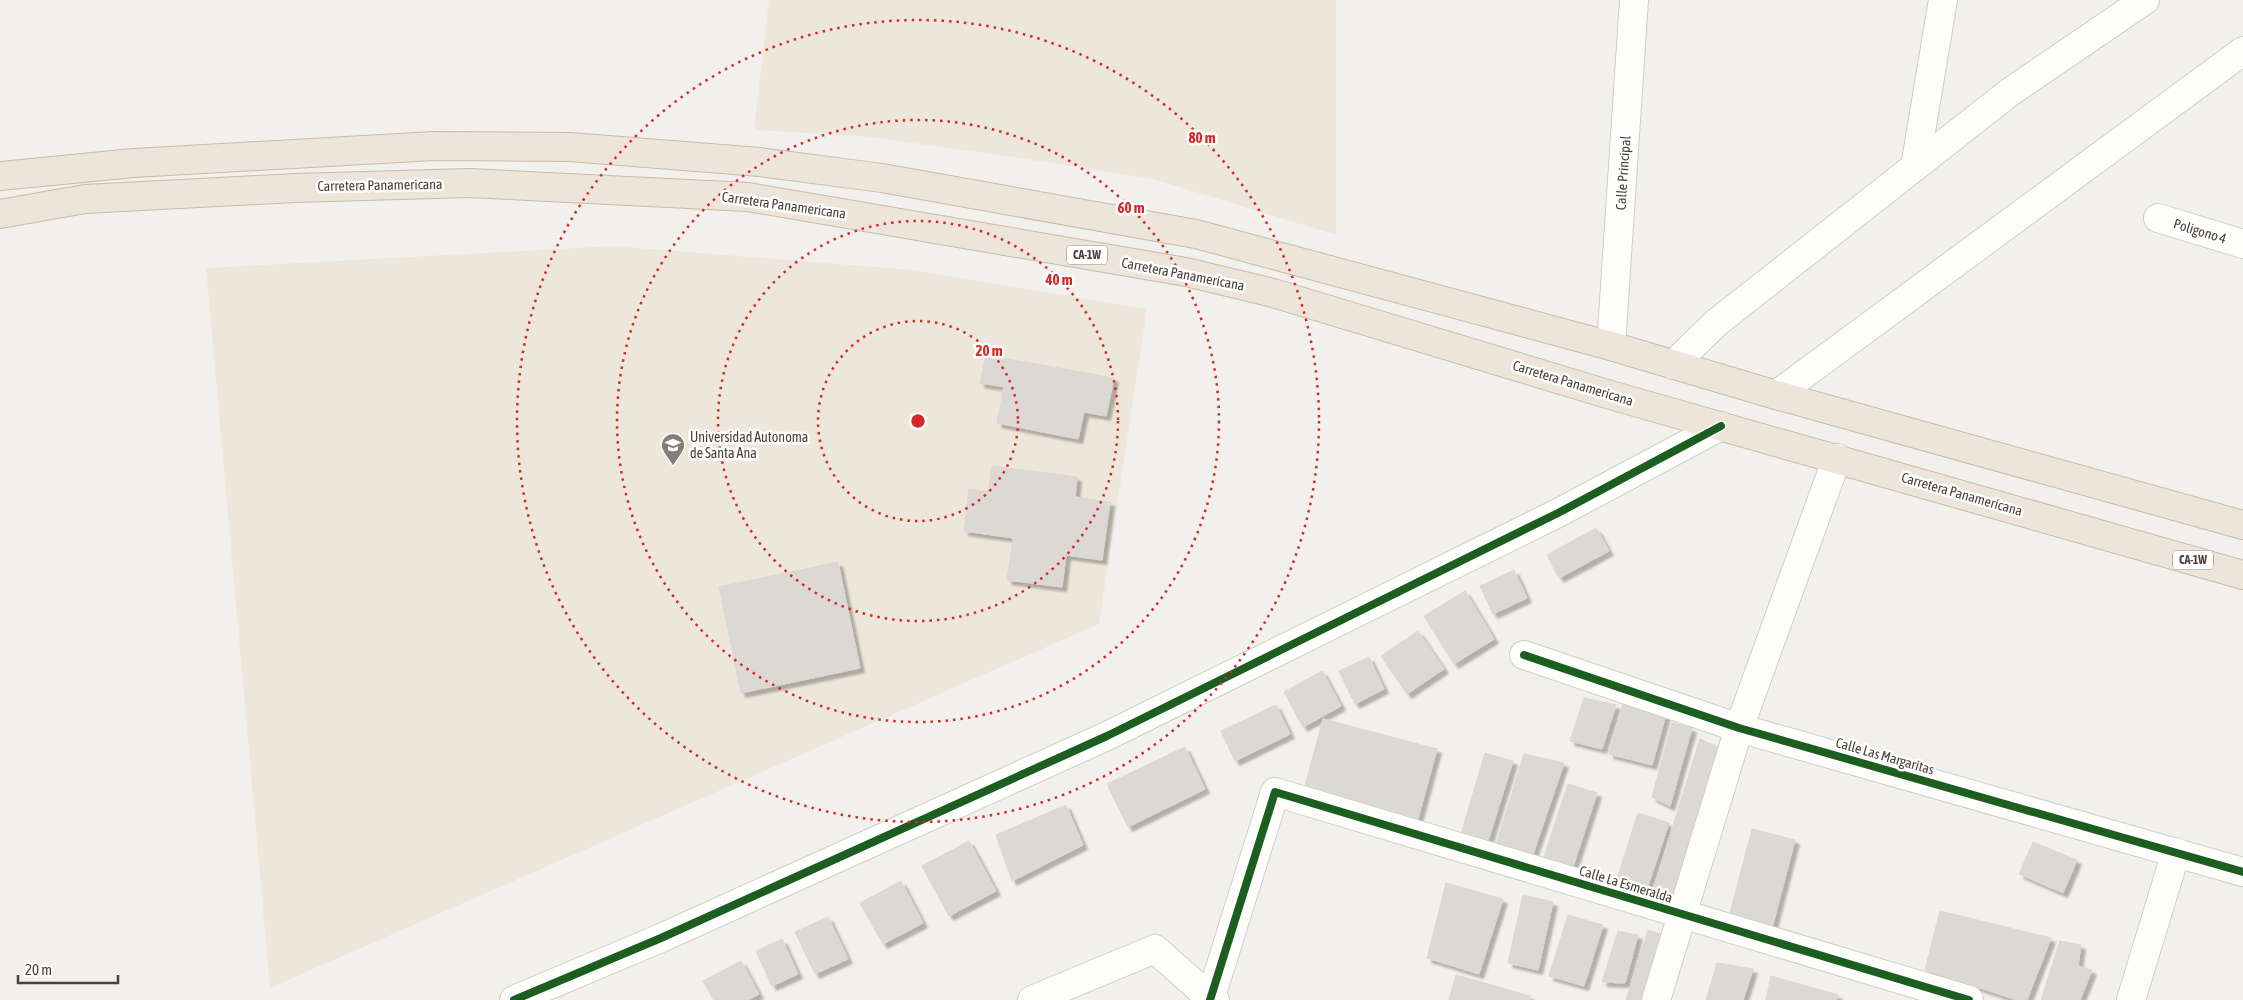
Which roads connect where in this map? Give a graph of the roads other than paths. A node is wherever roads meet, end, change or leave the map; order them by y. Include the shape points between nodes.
1 (1634, 0) edge
2 (1943, 0) edge
3 (2145, 0) edge
4 (2243, 52) edge
5 (1915, 167) junction
6 (0, 176) edge
7 (0, 214) edge
8 (2158, 218) dead end
9 (2243, 244) edge
10 (1611, 346) junction
11 (1673, 365) junction
12 (1776, 395) junction
13 (1721, 426) junction
14 (1837, 458) junction
15 (2243, 525) edge
16 (2243, 575) edge
17 (1524, 655) dead end
18 (1739, 728) junction
19 (2176, 852) junction
20 (2243, 872) edge
21 (1682, 914) junction
22 (1212, 999) edge
23 (514, 1000) edge
24 (1032, 1000) edge
25 (1656, 1000) edge
26 (1969, 1000) edge
27 (2131, 1000) edge

1 - 10 street, Calle Principal
2 - 5 street
3 - 5 street via 2010,92
4 - 12 street
5 - 11 street via 1716,323
6 - 10 highway via 134,163 434,146 570,147 760,162 882,178 1196,234
7 - 13 highway, Carretera Panamericana / CA-1W via 94,199 470,183 748,197 1186,272 1263,291
8 - 9 street, Poligono 4
10 - 11 highway
11 - 12 highway
12 - 15 highway
13 - 14 highway, Carretera Panamericana / CA-1W
13 - 23 street via 1558,513 1107,736 661,938
14 - 16 highway, Carretera Panamericana / CA-1W
14 - 18 street
17 - 18 street, Calle Las Margaritas
18 - 19 street, Calle Las Margaritas
18 - 21 street
19 - 20 street, Calle Las Margaritas
19 - 27 street
21 - 22 street, Calle La Esmeralda via 1275,792
21 - 25 street
21 - 26 street, Calle La Esmeralda
22 - 24 street via 1155,949

